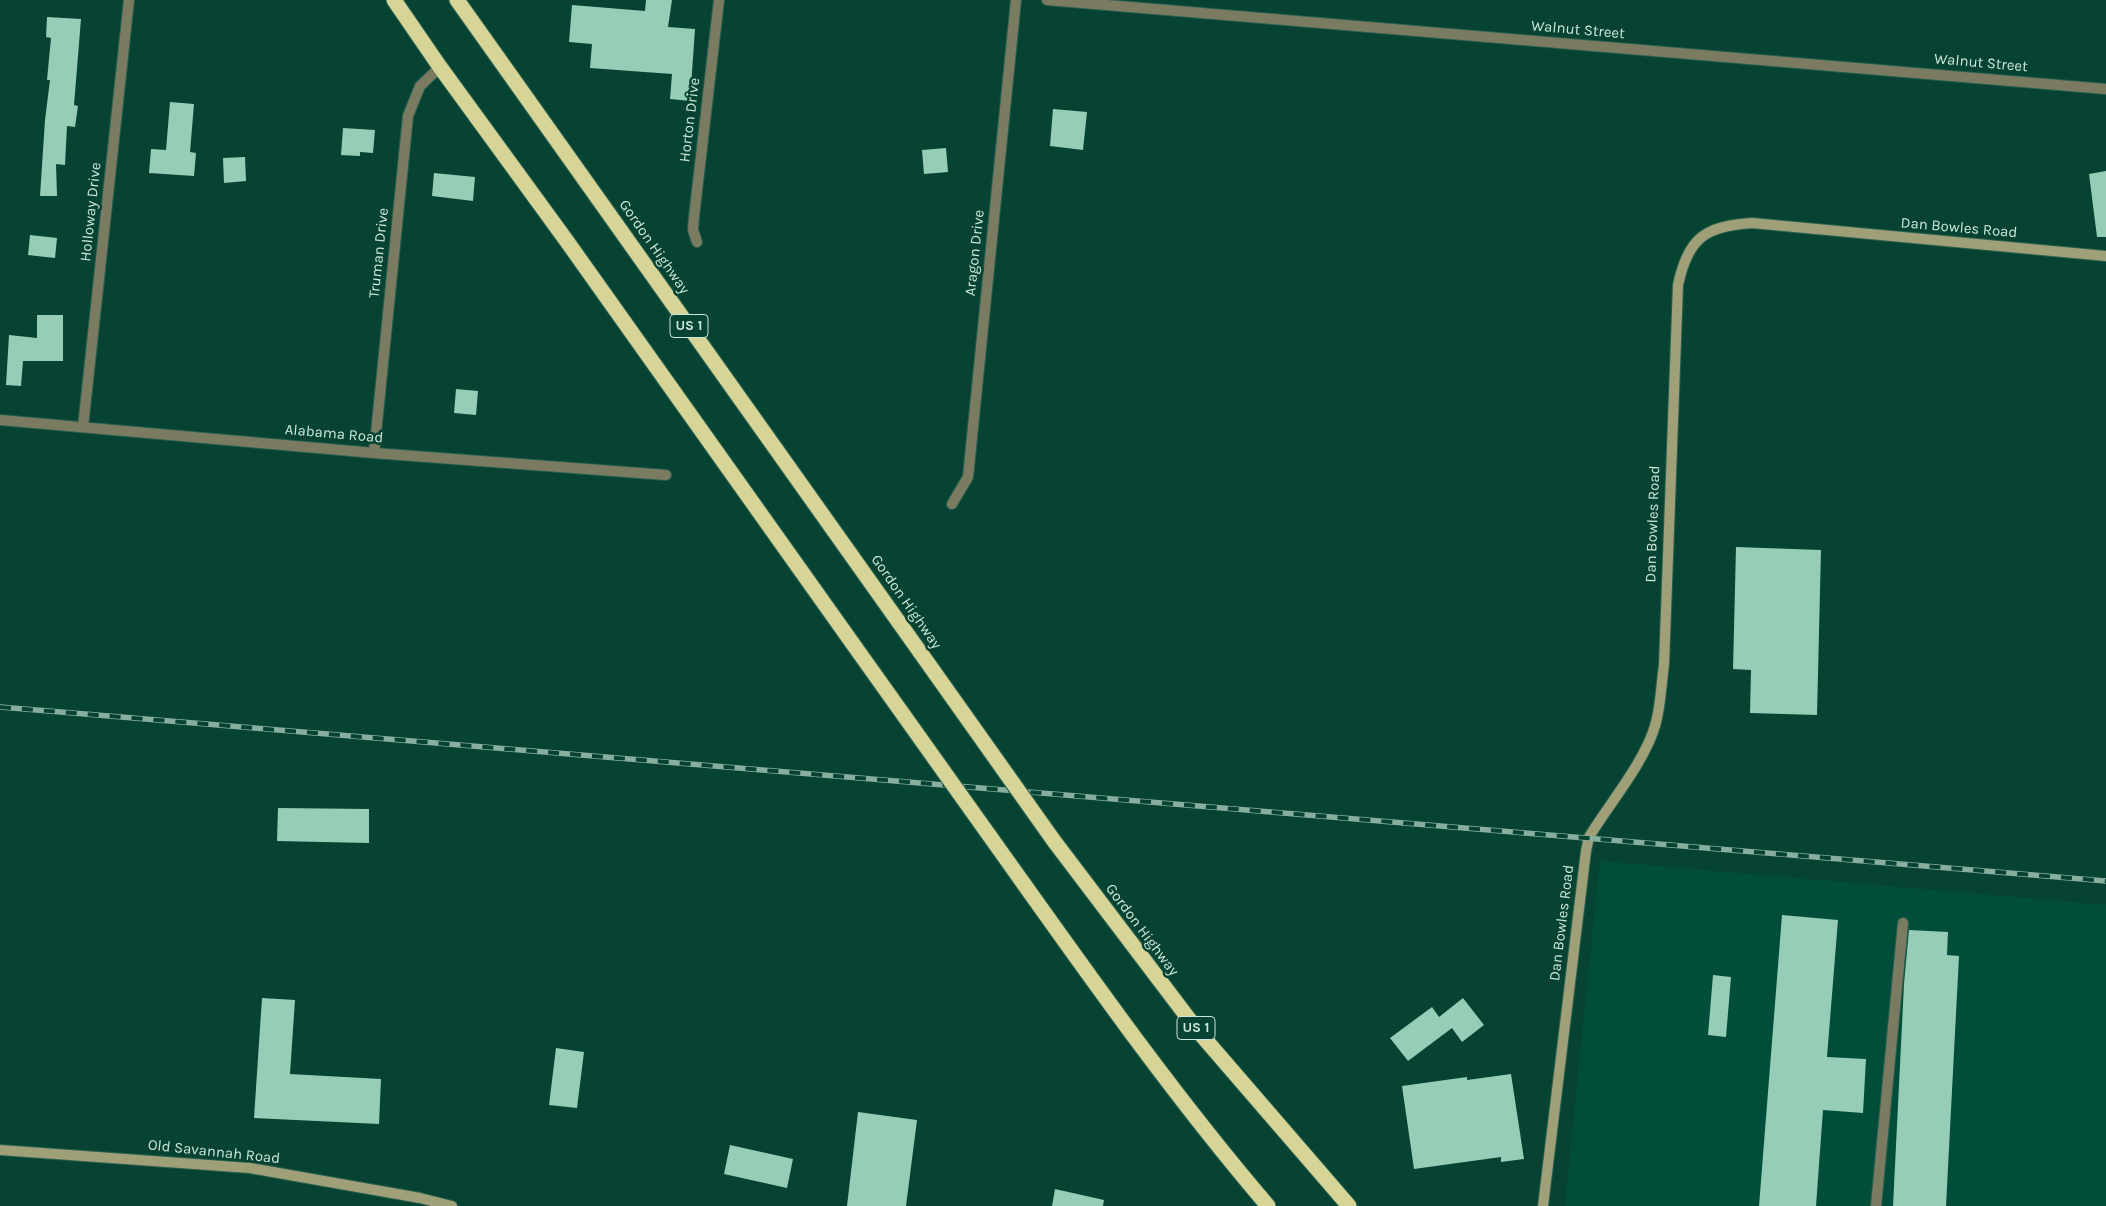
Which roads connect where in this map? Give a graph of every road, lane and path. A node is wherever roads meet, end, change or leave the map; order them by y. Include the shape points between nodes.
1 (129, 0) edge
2 (394, 0) edge
3 (457, 0) edge
4 (719, 0) edge
5 (1016, 0) edge
6 (1047, 0) edge
7 (440, 67) junction
8 (2106, 89) edge
9 (696, 242) dead end
10 (2106, 256) edge
11 (0, 420) edge
12 (83, 428) junction
13 (374, 453) junction
14 (666, 475) dead end
15 (952, 504) dead end
16 (1903, 923) dead end
17 (0, 1150) edge
18 (419, 1202) edge
19 (452, 1206) edge
20 (1268, 1206) edge
21 (1349, 1206) edge
22 (1543, 1206) edge
23 (1876, 1206) edge

1 - 12 street, Holloway Drive
2 - 7 highway
3 - 21 highway, Gordon Highway / US 1, bridge via 1054,841 1198,1031
4 - 9 street, Horton Drive via 694,217
5 - 15 street, Aragon Drive via 968,477
6 - 8 street, Walnut Street
7 - 13 street, Truman Drive via 420,86 408,116
7 - 20 highway, bridge via 1165,1080
10 - 22 street, Dan Bowles Road via 1752,223 1714,228 1686,255 1678,285 1660,709 1644,751 1589,838
11 - 12 street, Alabama Road
12 - 13 street, Alabama Road
13 - 14 street, Alabama Road
16 - 23 street
17 - 18 street, Old Savannah Road via 250,1168
18 - 19 street, Old Savannah Road

